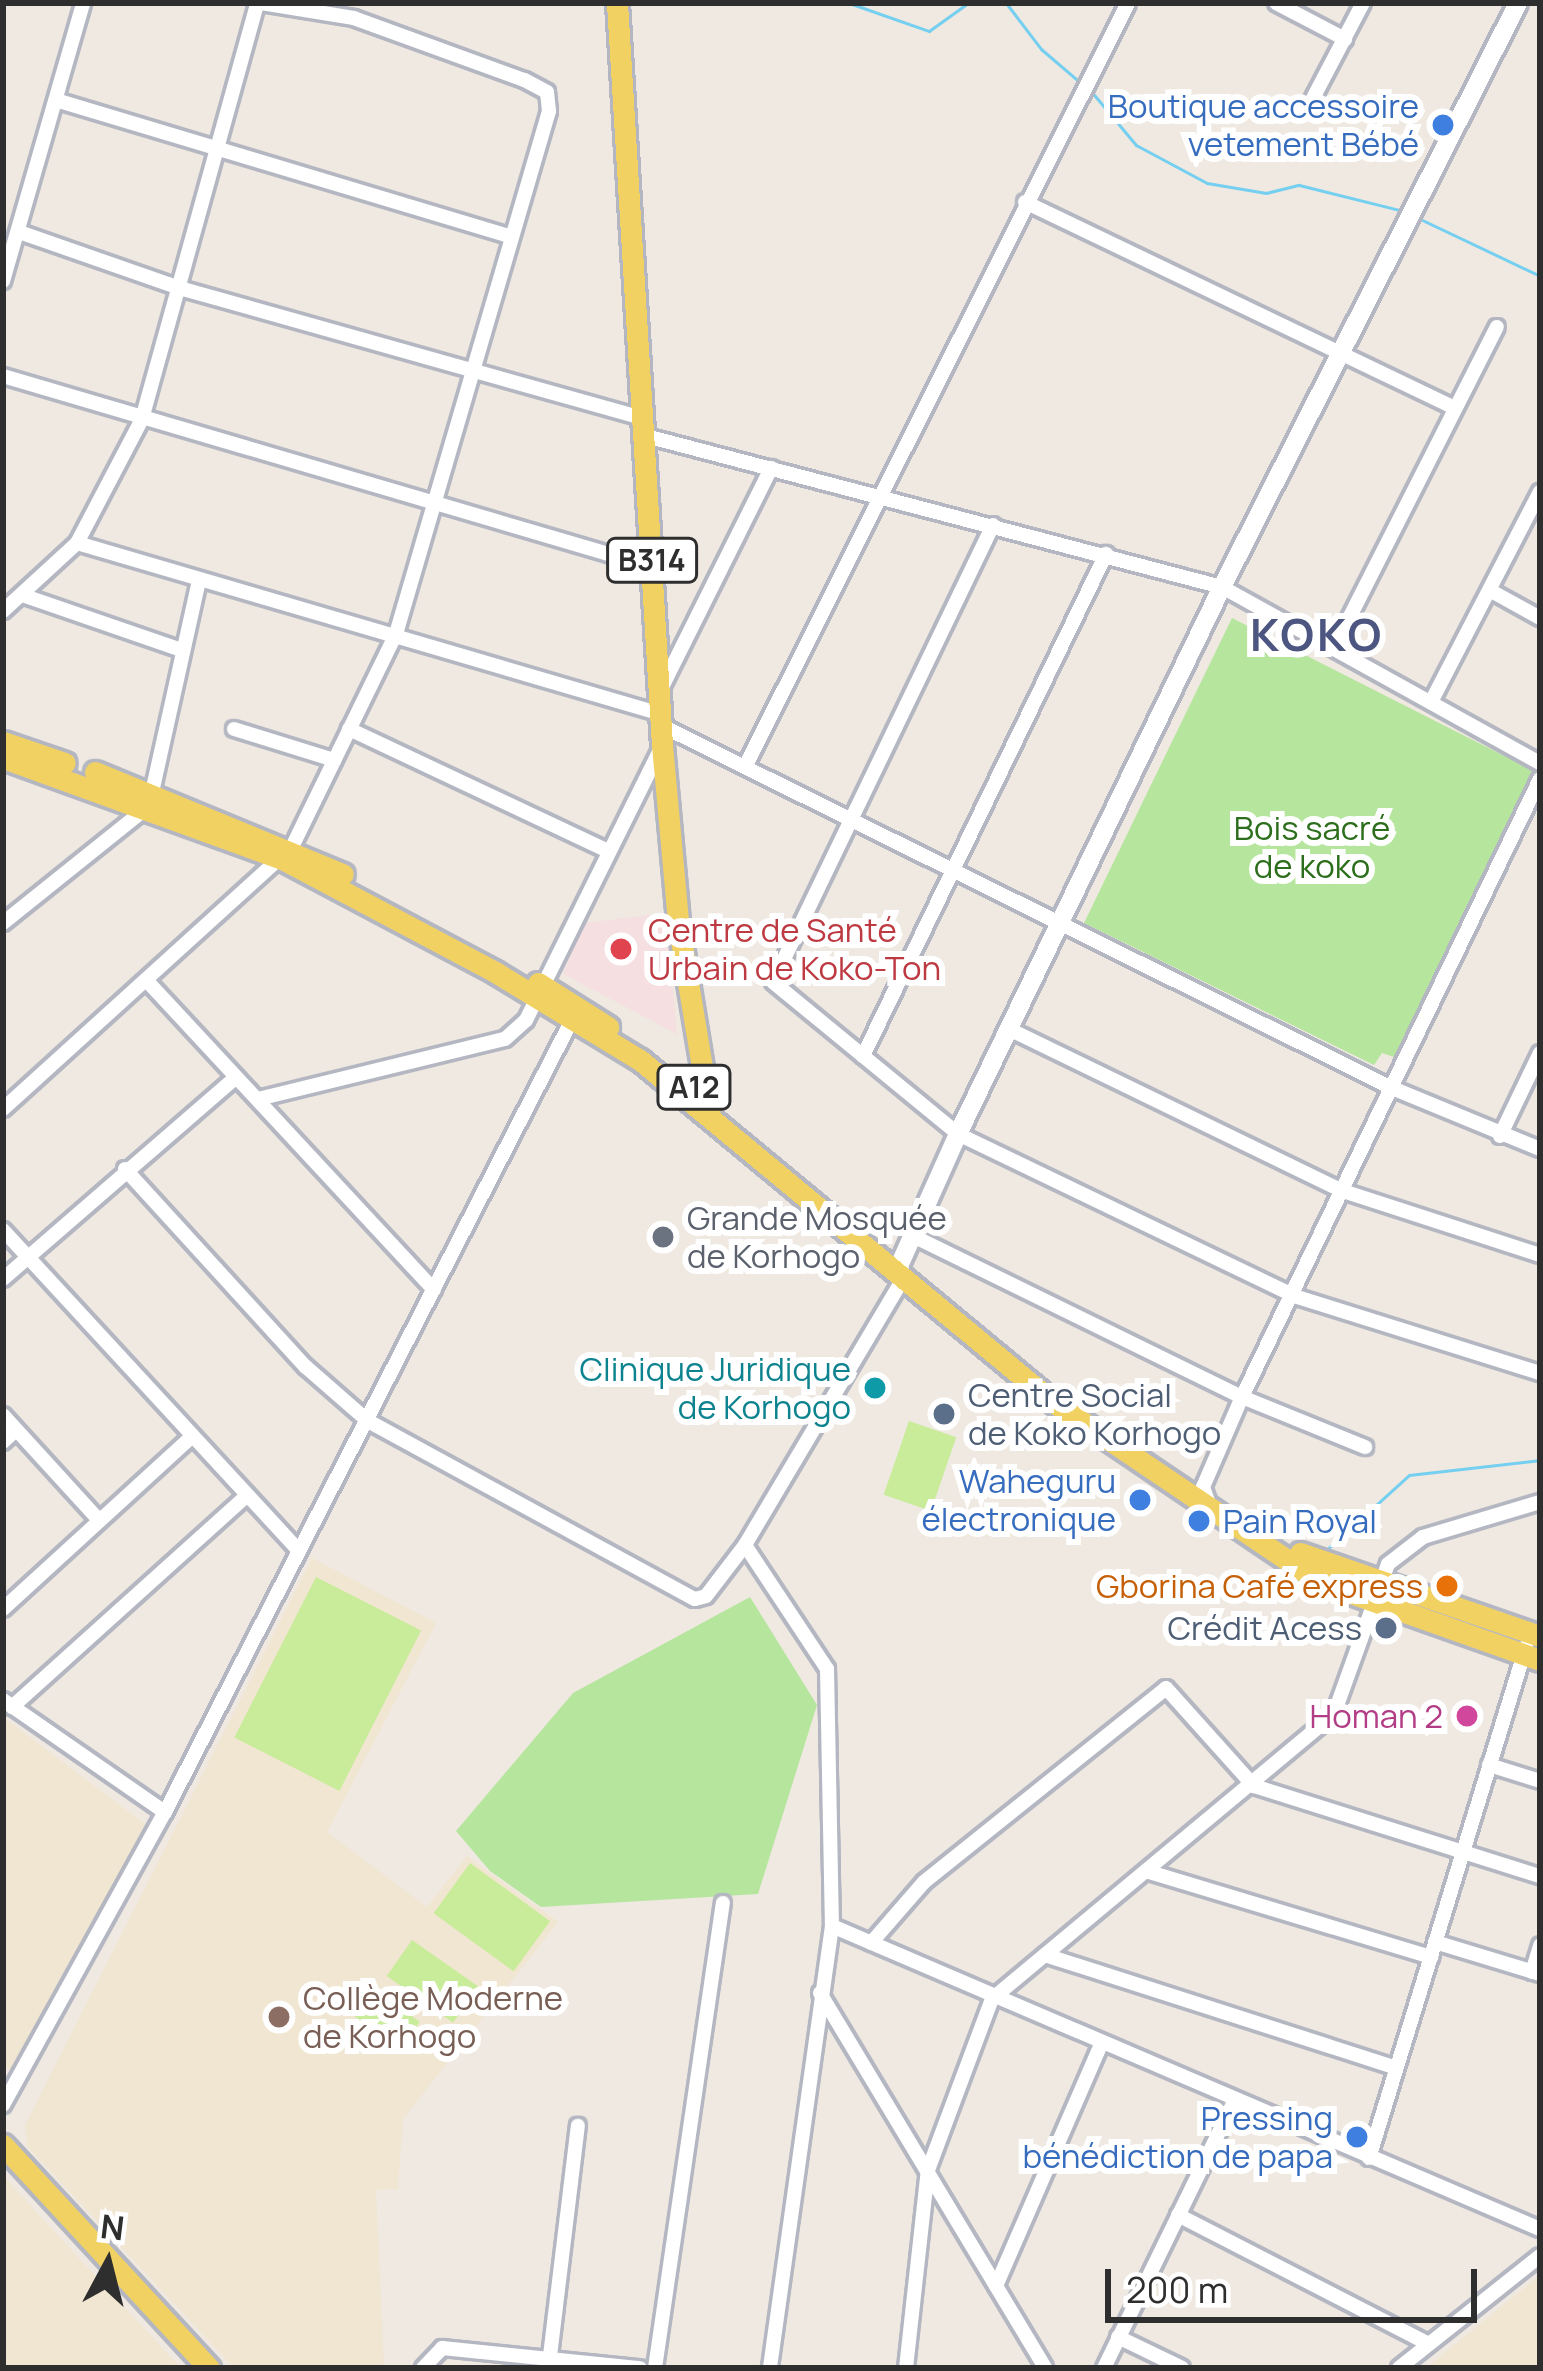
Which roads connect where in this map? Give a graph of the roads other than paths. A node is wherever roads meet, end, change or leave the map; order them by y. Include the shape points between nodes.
1 (83, 3) edge
2 (260, 3) edge
3 (617, 3) edge
4 (1128, 3) edge
5 (1276, 3) edge
6 (1363, 3) edge
7 (1518, 3) edge
8 (1345, 39) junction
9 (59, 101) junction
10 (1311, 102) dead end
11 (218, 149) junction
12 (1025, 202) junction
13 (19, 232) junction
14 (510, 236) junction
15 (3, 281) edge
16 (183, 290) junction
17 (1497, 327) dead end
18 (1342, 352) junction
19 (474, 371) junction
20 (3, 376) edge
21 (1454, 408) junction
22 (142, 419) junction
23 (642, 427) junction
24 (771, 468) junction
25 (1540, 493) edge
26 (883, 497) junction
27 (434, 506) junction
28 (993, 525) junction
29 (76, 543) junction
30 (1106, 554) junction
31 (653, 567) junction
32 (199, 580) junction
33 (1222, 587) junction
34 (1492, 592) junction
35 (22, 595) junction
36 (3, 611) edge
37 (1540, 618) edge
38 (396, 634) junction
39 (1334, 648) junction
40 (179, 649) junction
41 (1431, 702) junction
42 (661, 720) junction
43 (234, 729) dead end
44 (349, 729) junction
45 (3, 742) edge
46 (3, 758) edge
47 (334, 760) junction
48 (1540, 763) edge
49 (746, 765) junction
50 (1540, 779) edge
51 (149, 798) junction
52 (851, 818) junction
53 (604, 850) junction
54 (287, 853) junction
55 (952, 868) junction
56 (3, 923) edge
57 (1065, 923) junction
58 (148, 982) junction
59 (540, 991) junction
60 (575, 1014) junction
61 (1011, 1030) junction
62 (1540, 1054) edge
63 (863, 1056) junction
64 (236, 1077) junction
65 (1392, 1088) junction
66 (258, 1099) junction
67 (709, 1105) junction
68 (3, 1109) edge
69 (958, 1134) junction
70 (1500, 1136) junction
71 (1540, 1150) edge
72 (125, 1168) junction
73 (1343, 1191) junction
74 (3, 1230) edge
75 (914, 1237) junction
76 (1540, 1255) edge
77 (26, 1258) junction
78 (900, 1273) junction
79 (3, 1279) edge
80 (434, 1290) junction
81 (1294, 1296) junction
82 (1540, 1373) edge
83 (1241, 1397) junction
84 (3, 1415) edge
85 (368, 1421) junction
86 (16, 1430) junction
87 (190, 1438) junction
88 (3, 1442) edge
89 (1365, 1447) dead end
90 (1205, 1494) junction
91 (245, 1497) junction
92 (1540, 1502) edge
93 (98, 1519) junction
94 (745, 1545) junction
95 (298, 1550) junction
96 (1304, 1562) junction
97 (1378, 1596) junction
98 (3, 1609) edge
99 (1533, 1646) edge
100 (8, 1704) edge
101 (1490, 1765) junction
102 (1540, 1781) edge
103 (1255, 1786) junction
104 (165, 1812) junction
105 (1463, 1850) junction
106 (1146, 1871) junction
107 (1540, 1876) edge
108 (723, 1903) dead end
109 (832, 1926) junction
110 (871, 1943) junction
111 (1540, 1945) edge
112 (1433, 1950) junction
113 (1046, 1954) junction
114 (1536, 1973) edge
115 (820, 1993) junction
116 (992, 1999) junction
117 (1101, 2045) junction
118 (1396, 2068) junction
119 (1233, 2104) junction
120 (3, 2105) edge
121 (578, 2126) dead end
122 (3, 2145) edge
123 (1369, 2158) junction
124 (928, 2170) junction
125 (1178, 2215) junction
126 (1540, 2229) edge
127 (1540, 2256) edge
128 (996, 2286) junction
129 (1118, 2337) junction
130 (1429, 2344) junction
131 (550, 2356) junction
132 (209, 2368) edge
133 (423, 2368) edge
134 (640, 2368) edge
135 (656, 2368) edge
136 (770, 2368) edge
137 (907, 2368) edge
138 (1045, 2368) edge
139 (1104, 2368) edge
140 (1182, 2368) edge
141 (1399, 2368) edge

1 - 9 street
2 - 11 street
2 - 14 street via 354,19 547,92 549,111
3 - 23 main road, B314
4 - 12 street
5 - 8 street
6 - 8 street
7 - 18 street
8 - 10 street
9 - 11 street
9 - 13 street
11 - 14 street
11 - 16 street
12 - 18 street
12 - 26 street
13 - 15 street
13 - 16 street
14 - 19 street
16 - 19 street
16 - 22 street
17 - 21 street
18 - 21 street
18 - 33 street
19 - 23 street
19 - 27 street
20 - 22 street
21 - 39 street
22 - 27 street
22 - 29 street
23 - 24 street
23 - 31 main road, B314
24 - 26 street
24 - 42 street
25 - 34 street
26 - 28 street
26 - 49 street
27 - 31 street
27 - 38 street
28 - 30 street
28 - 52 street
29 - 32 street
29 - 35 street
30 - 33 street
30 - 55 street
31 - 42 main road, B314
32 - 38 street
32 - 40 street
33 - 39 street
33 - 57 street
34 - 37 street
34 - 41 street
35 - 36 street
35 - 40 street
38 - 42 street
38 - 44 street
39 - 41 street
40 - 51 street
41 - 48 street
42 - 49 street
42 - 53 street
42 - 67 main road, B314 via 678,922
43 - 47 street
44 - 47 street
44 - 53 street
45 - 51 main road, A12
46 - 51 main road, A12
47 - 54 street
49 - 52 street
50 - 65 street
51 - 54 main road, A12
51 - 56 street
52 - 55 street
52 - 63 street via 773,982
53 - 59 street
54 - 58 street
54 - 59 main road, A12
55 - 57 street
55 - 63 street
57 - 61 street
57 - 65 street
58 - 64 street
58 - 68 street
59 - 60 main road, A12
59 - 66 street via 526,1020 482,1049
60 - 67 main road, A12
60 - 80 street
61 - 69 street
61 - 73 street
62 - 70 street
63 - 69 street
64 - 66 street
64 - 72 street
65 - 70 street
65 - 73 street
66 - 80 street
67 - 78 main road, A12
69 - 75 street
69 - 81 street
70 - 71 street
72 - 77 street
72 - 85 street via 306,1367
73 - 76 street
73 - 81 street
74 - 77 street
75 - 78 street
75 - 83 street
77 - 79 street
77 - 87 street
78 - 90 main road, A12
78 - 94 street
80 - 85 street
81 - 82 street
81 - 83 street
83 - 89 street
83 - 90 street
84 - 86 street
85 - 94 street via 682,1597 706,1596
85 - 95 street
86 - 88 street
86 - 93 street
87 - 91 street
87 - 93 street
90 - 96 main road, A12
91 - 95 street
91 - 100 street
92 - 97 street via 1424,1537 1388,1564
93 - 98 street
94 - 109 street via 827,1670
95 - 104 street
96 - 97 main road, A12
96 - 97 main road, A12 via 1320,1582
97 - 99 main road, A12
97 - 103 street via 1334,1714
99 - 101 street
100 - 104 street
101 - 102 street
101 - 105 street
103 - 105 street
103 - 106 street
103 - 110 street via 1166,1688 924,1882
104 - 120 street
105 - 107 street
105 - 112 street
106 - 112 street
106 - 113 street
108 - 135 street
109 - 110 street
109 - 115 street
110 - 116 street
111 - 114 street
112 - 114 street
112 - 118 street
113 - 116 street
113 - 118 street
115 - 124 street
115 - 136 street
116 - 117 street
116 - 124 street
117 - 119 street
117 - 128 street
118 - 123 street
119 - 123 street
119 - 125 street
121 - 131 street
122 - 132 main road
123 - 126 street
124 - 128 street
124 - 137 street
125 - 129 street
125 - 130 street
127 - 130 street
128 - 138 street
129 - 139 street
129 - 140 street
130 - 141 street
131 - 133 street via 442,2348
131 - 134 street

